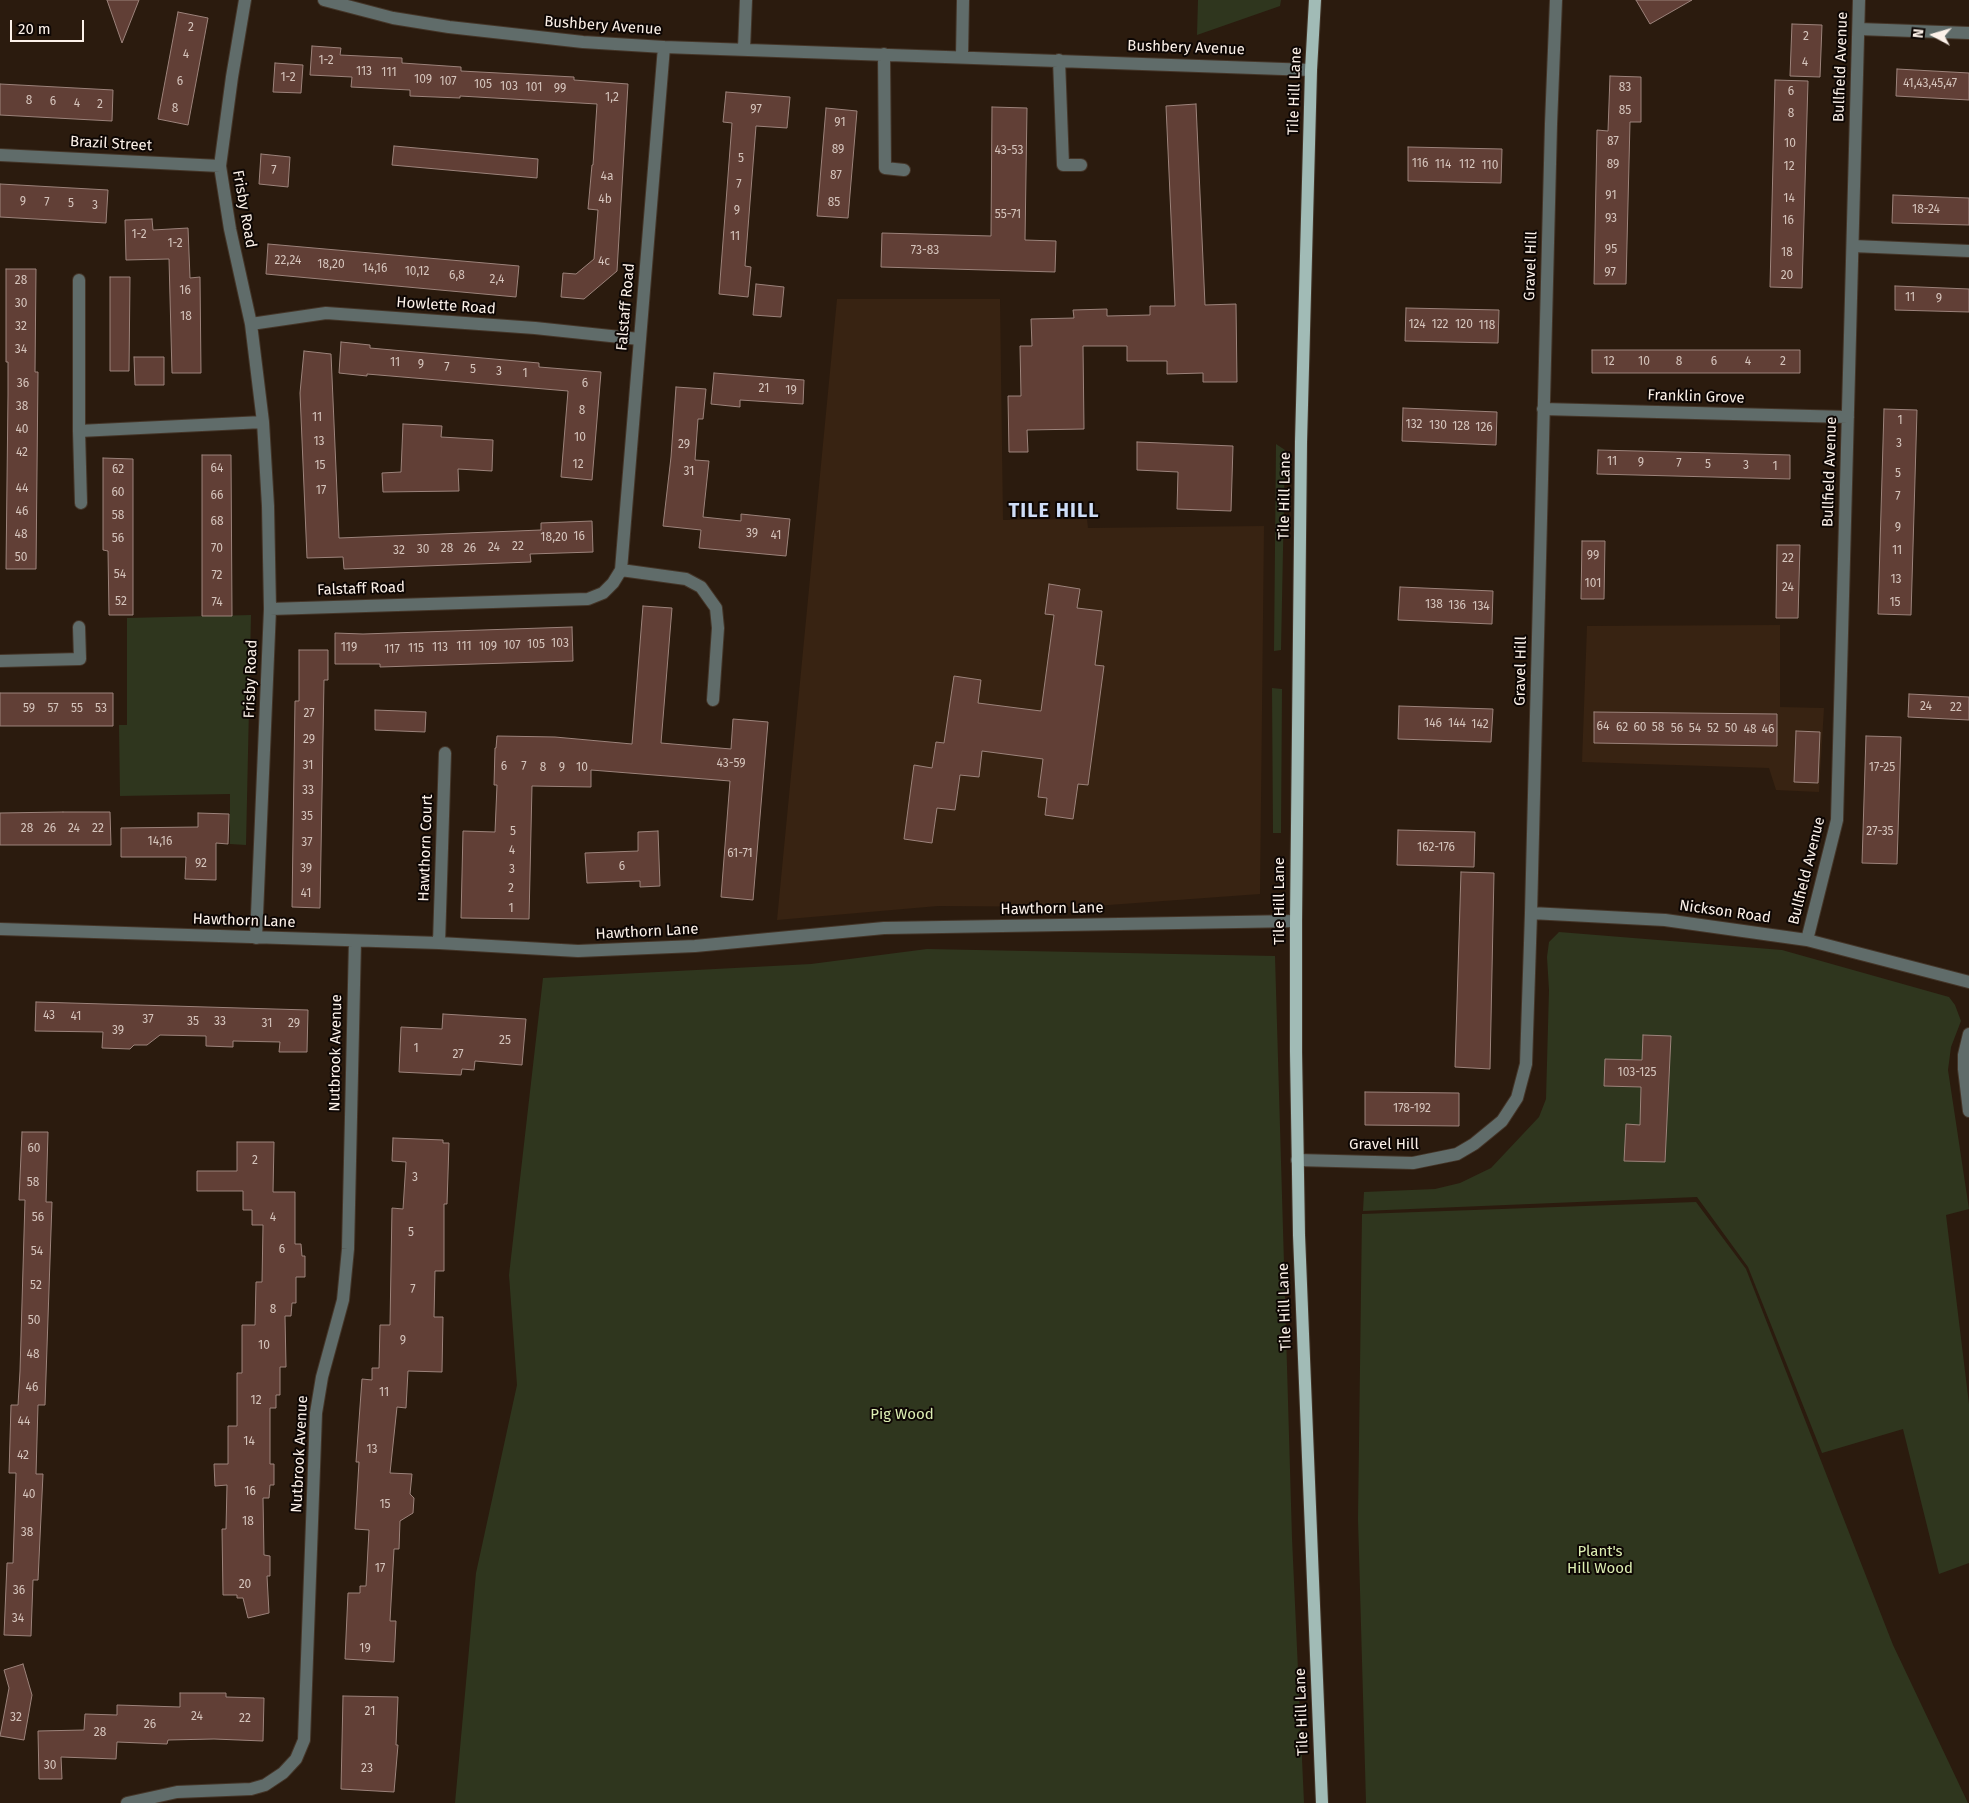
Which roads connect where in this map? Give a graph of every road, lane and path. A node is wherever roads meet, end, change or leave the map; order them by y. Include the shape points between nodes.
1 (245, 0) edge
2 (324, 0) edge
3 (746, 0) edge
4 (963, 0) edge
5 (1315, 0) edge
6 (1556, 0) edge
7 (1859, 0) edge
8 (1858, 29) junction
9 (1969, 33) edge
10 (664, 46) junction
11 (744, 49) junction
12 (884, 54) junction
13 (962, 56) junction
14 (1059, 60) junction
15 (1311, 70) junction
16 (0, 155) edge
17 (1081, 165) dead end
18 (220, 166) junction
19 (904, 170) dead end
20 (1853, 246) junction
21 (1969, 251) edge
22 (78, 280) dead end
23 (251, 324) junction
24 (640, 339) junction
25 (1543, 409) junction
26 (1848, 417) junction
27 (263, 422) junction
28 (79, 431) junction
29 (81, 504) dead end
30 (621, 570) junction
31 (270, 608) junction
32 (79, 627) dead end
33 (0, 661) edge
34 (713, 700) dead end
35 (445, 753) dead end
36 (1531, 914) junction
37 (1296, 921) junction
38 (0, 929) edge
39 (256, 938) junction
40 (1807, 940) junction
41 (355, 942) junction
42 (439, 943) junction
43 (1969, 982) edge
44 (1969, 1034) edge
45 (1969, 1111) edge
46 (1297, 1160) junction
47 (128, 1803) edge
48 (1322, 1803) edge

1 - 18 street, Frisby Road
2 - 10 street, Bushbery Avenue via 393,18 449,27
3 - 11 street
4 - 13 street
5 - 15 main road, Tile Hill Lane
6 - 25 street, Gravel Hill
7 - 8 street, Bullfield Avenue
8 - 9 street
8 - 20 street, Bullfield Avenue
10 - 11 street, Bushbery Avenue
10 - 24 street, Falstaff Road
11 - 12 street, Bushbery Avenue
12 - 13 street, Bushbery Avenue
12 - 19 street via 885,168
13 - 14 street, Bushbery Avenue
14 - 15 street, Bushbery Avenue
14 - 17 street via 1063,165
15 - 37 main road, Tile Hill Lane via 1301,442
16 - 18 street, Brazil Street
18 - 23 street, Frisby Road
20 - 21 street
20 - 26 street, Bullfield Avenue
22 - 28 street
23 - 24 street, Howlette Road via 326,313
23 - 27 street, Frisby Road
24 - 30 street, Falstaff Road
25 - 26 street, Franklin Grove
25 - 36 street, Gravel Hill
26 - 40 street, Bullfield Avenue via 1837,820
27 - 28 street
27 - 31 street, Frisby Road
28 - 29 street
30 - 31 street, Falstaff Road via 603,593 588,599
30 - 34 street via 686,579 702,587 716,608 718,628
31 - 39 street, Frisby Road
32 - 33 street via 80,659
35 - 42 street, Hawthorn Court
36 - 40 street, Nickson Road via 1665,920
36 - 46 street, Gravel Hill via 1526,1064 1517,1098 1502,1122 1457,1154 1436,1160 1413,1163
37 - 42 street, Hawthorn Lane via 884,928 694,946 578,951
37 - 46 main road, Tile Hill Lane
38 - 39 street, Hawthorn Lane
39 - 41 street, Hawthorn Lane
40 - 43 street, Nickson Road
41 - 42 street, Hawthorn Lane
41 - 47 street, Nutbrook Avenue via 348,1249 343,1300 322,1377 316,1413 304,1740 296,1759 266,1785 251,1790 176,1792
44 - 45 street via 1964,1069
46 - 48 main road, Tile Hill Lane

